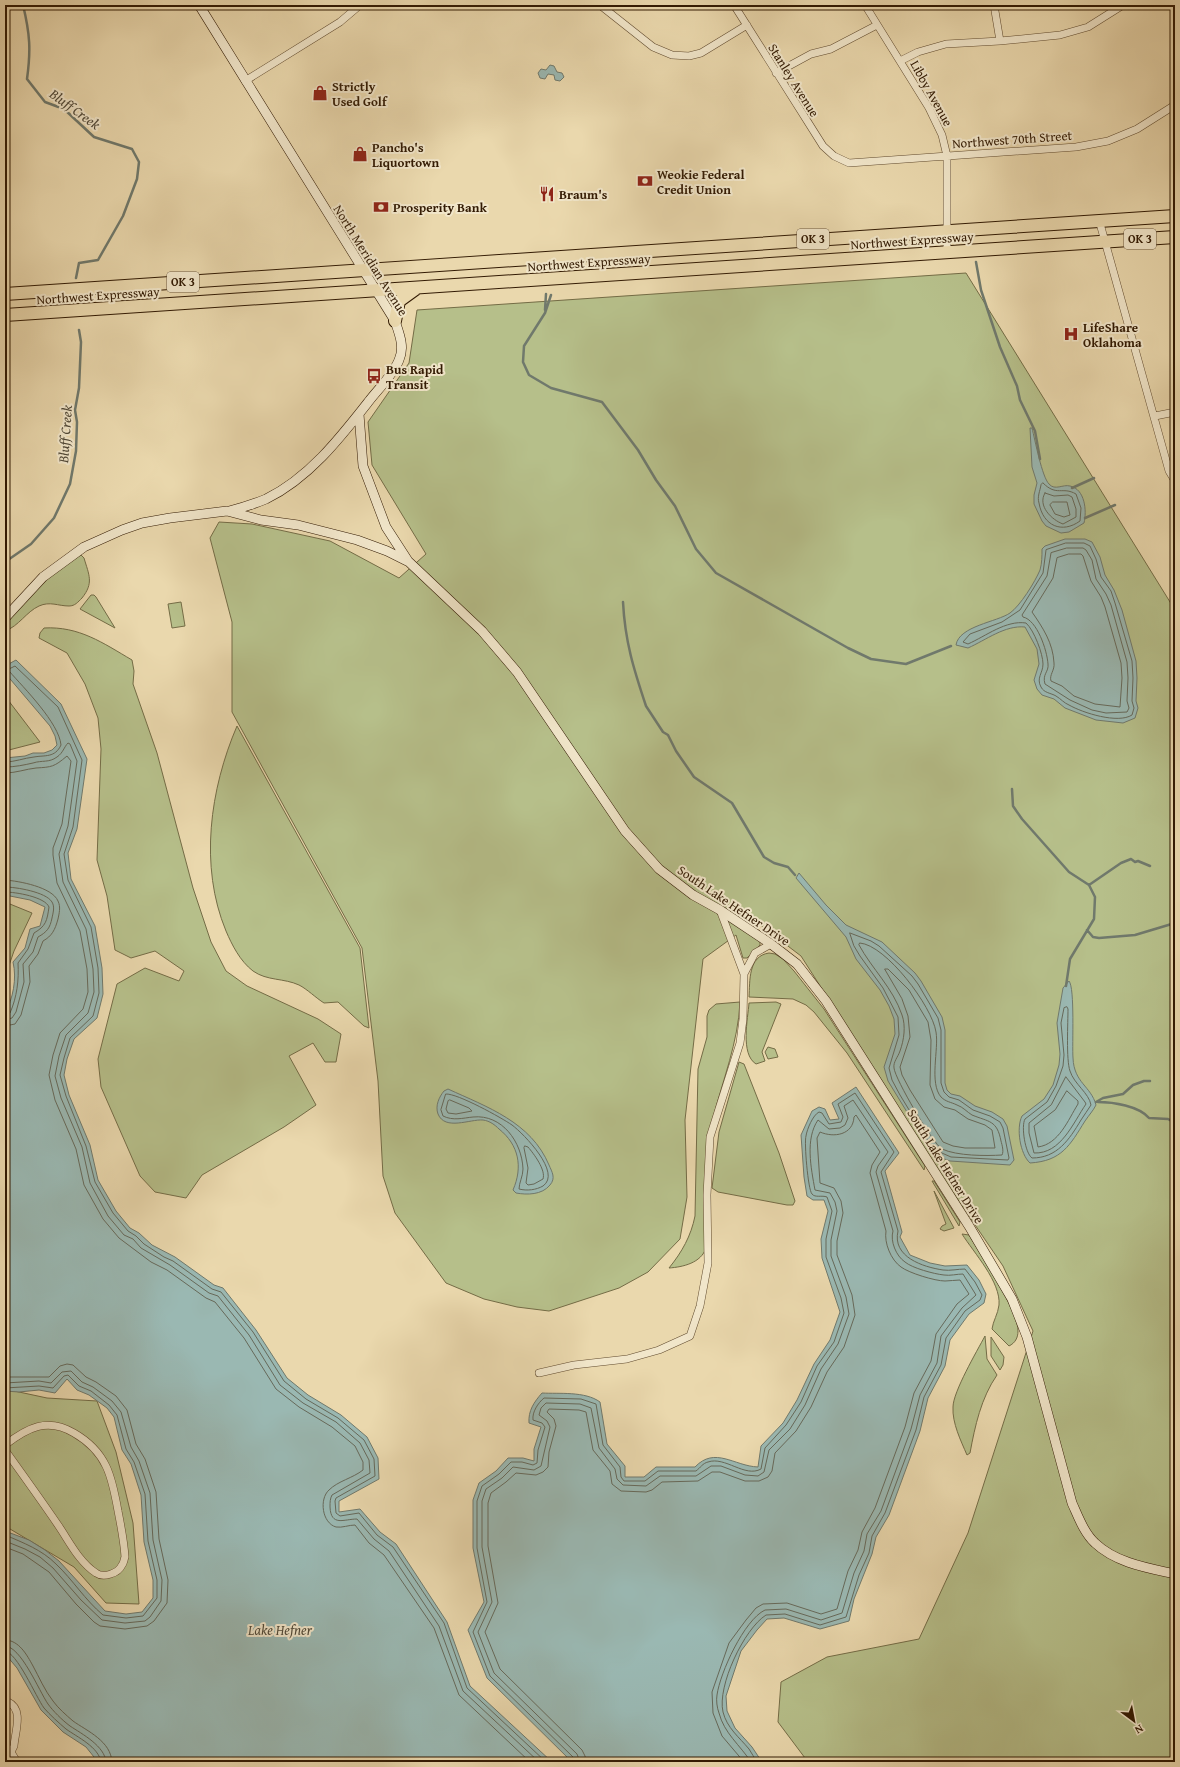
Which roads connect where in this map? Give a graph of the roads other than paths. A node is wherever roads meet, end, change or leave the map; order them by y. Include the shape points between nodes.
1 (198, 5) edge
2 (360, 5) edge
3 (600, 5) edge
4 (734, 5) edge
5 (865, 5) edge
6 (994, 5) edge
7 (1123, 5) edge
8 (1111, 8) edge
9 (877, 24) junction
10 (747, 25) junction
11 (1000, 41) junction
12 (900, 61) junction
13 (776, 73) junction
14 (245, 80) junction
15 (1175, 105) edge
16 (947, 156) junction
17 (842, 159) joint
18 (1175, 216) edge
19 (1099, 220) junction
20 (946, 230) junction
21 (1175, 237) edge
22 (1104, 242) junction
23 (679, 248) junction
24 (947, 251) junction
25 (362, 270) junction
26 (680, 270) junction
27 (418, 288) junction
28 (375, 290) junction
29 (5, 294) edge
30 (5, 315) edge
31 (395, 321) junction
32 (1175, 412) edge
33 (359, 414) junction
34 (1155, 416) junction
35 (1175, 481) edge
36 (227, 511) junction
37 (409, 562) junction
38 (5, 618) edge
39 (720, 910) junction
40 (771, 944) junction
41 (744, 974) junction
42 (539, 1373) dead end
43 (5, 1445) edge
44 (5, 1450) edge
45 (1175, 1574) edge
46 (5, 1704) edge
47 (5, 1746) edge
48 (11, 1752) junction
49 (18, 1762) edge

1 - 14 street, North Meridian Avenue
2 - 14 street via 340,22
3 - 10 street via 653,47 672,55 689,56 701,53
4 - 10 street, Stanley Avenue
5 - 9 street, Libby Avenue
6 - 11 street
7 - 8 street
8 - 11 street via 1088,26 1060,35
9 - 12 street, Libby Avenue
9 - 13 street via 831,49 811,54
10 - 13 street, Stanley Avenue
11 - 12 street via 946,44 918,52
12 - 16 street, Libby Avenue via 936,120
13 - 17 street, Stanley Avenue via 823,146 834,156
14 - 25 street, North Meridian Avenue
15 - 16 street, Northwest 70th Street via 1136,129 1108,142 1076,147
16 - 17 street, Northwest 70th Street via 849,163
16 - 20 street, Libby Avenue
18 - 19 highway, Northwest Expressway / OK 3
19 - 20 highway, Northwest Expressway / OK 3
19 - 22 street
20 - 23 highway, Northwest Expressway / OK 3
20 - 24 street, Libby Avenue
21 - 22 highway, Northwest Expressway / OK 3
22 - 24 highway, Northwest Expressway / OK 3
22 - 34 street
23 - 25 highway, Northwest Expressway / OK 3
23 - 26 highway
24 - 26 highway, Northwest Expressway / OK 3
25 - 28 street, North Meridian Avenue
25 - 29 highway, Northwest Expressway / OK 3
26 - 27 highway, Northwest Expressway / OK 3
27 - 28 highway, Northwest Expressway / OK 3
27 - 31 highway via 399,301
28 - 30 highway, Northwest Expressway / OK 3
28 - 31 street, North Meridian Avenue
31 - 33 street, North Meridian Avenue via 402,339 400,359
32 - 34 street
33 - 36 street, North Meridian Avenue via 325,453 298,478 266,499
33 - 37 street via 363,466 386,527
34 - 35 street via 1169,471
36 - 37 street, South Lake Hefner Drive via 261,520 322,529 387,551
36 - 38 street, South Lake Hefner Drive via 142,523 103,538 73,554 43,577
37 - 39 street, South Lake Hefner Drive via 482,631 517,672 625,831 659,869 693,895
39 - 40 street, South Lake Hefner Drive
39 - 41 street
40 - 41 street via 755,953
40 - 45 street, South Lake Hefner Drive via 797,964 826,1001 1005,1286 1027,1337 1072,1503 1080,1523 1094,1542 1114,1557
41 - 42 street via 740,1043 710,1137 707,1195 708,1263 700,1306 690,1336 659,1350 627,1359 574,1365
43 - 44 street via 30,1428 44,1425 69,1430 92,1446 104,1462 113,1483 125,1557 118,1570 103,1575 97,1574 78,1556
46 - 48 street via 8,1702 14,1705 17,1710 14,1746
47 - 48 street
48 - 49 street

